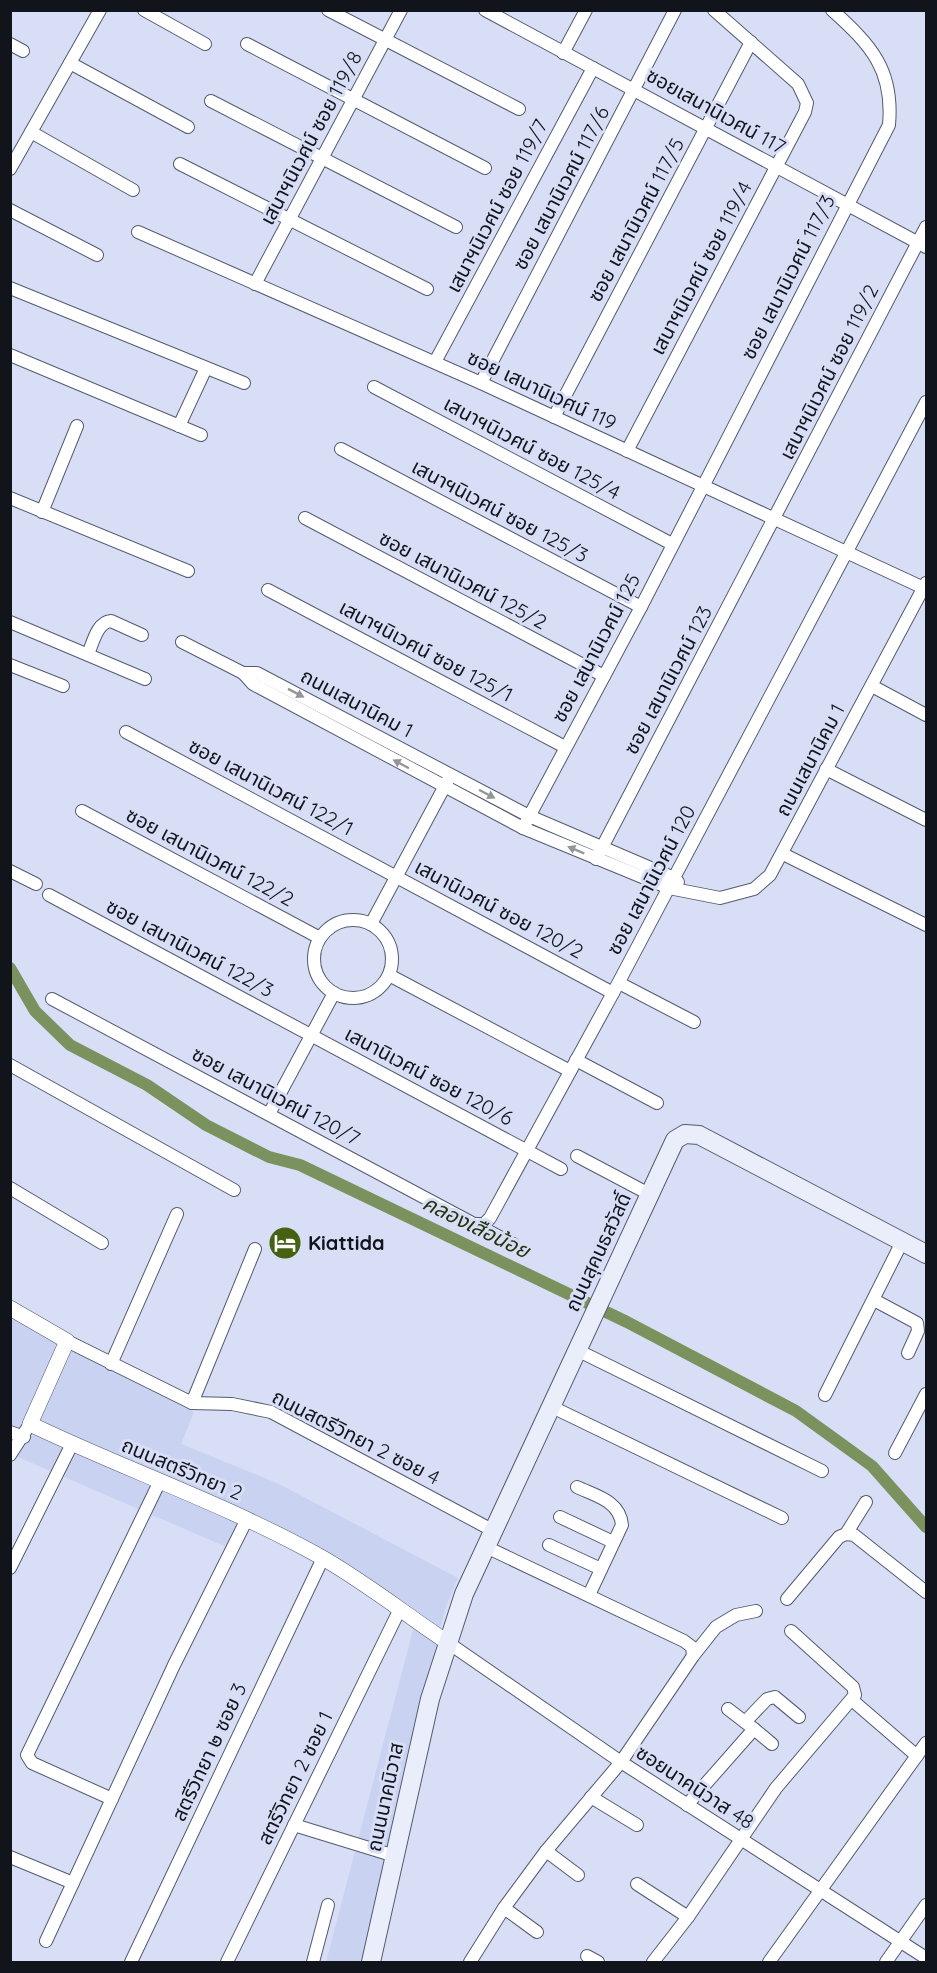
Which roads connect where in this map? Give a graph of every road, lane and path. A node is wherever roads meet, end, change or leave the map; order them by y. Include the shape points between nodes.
1 (100, 10) edge
2 (144, 10) edge
3 (328, 10) edge
4 (401, 10) edge
5 (586, 10) edge
6 (675, 10) edge
7 (714, 10) edge
8 (832, 10) edge
9 (490, 12) edge
10 (385, 40) junction
11 (751, 42) junction
12 (10, 44) edge
13 (205, 44) dead end
14 (247, 44) dead end
15 (23, 51) dead end
16 (563, 53) junction
17 (70, 63) junction
18 (593, 68) junction
19 (635, 88) junction
20 (352, 100) junction
21 (210, 101) dead end
22 (519, 109) dead end
23 (188, 127) dead end
24 (706, 129) junction
25 (31, 132) junction
26 (321, 158) junction
27 (180, 164) dead end
28 (777, 167) junction
29 (485, 168) dead end
30 (10, 169) edge
31 (133, 190) dead end
32 (848, 203) junction
33 (10, 210) edge
34 (289, 219) junction
35 (456, 227) dead end
36 (927, 227) edge
37 (138, 232) dead end
38 (922, 245) edge
39 (97, 255) dead end
40 (255, 284) junction
41 (10, 288) edge
42 (427, 288) dead end
43 (10, 355) edge
44 (435, 362) junction
45 (206, 368) junction
46 (244, 383) dead end
47 (481, 383) junction
48 (374, 387) dead end
49 (927, 402) edge
50 (554, 417) junction
51 (76, 426) dead end
52 (179, 426) junction
53 (201, 435) dead end
54 (342, 449) dead end
55 (627, 451) junction
56 (702, 486) junction
57 (10, 498) edge
58 (42, 512) junction
59 (305, 518) dead end
60 (775, 519) junction
61 (672, 544) junction
62 (848, 551) junction
63 (188, 571) dead end
64 (926, 587) edge
65 (268, 590) dead end
66 (641, 607) junction
67 (10, 622) edge
68 (142, 635) dead end
69 (182, 642) dead end
70 (88, 654) junction
71 (10, 665) edge
72 (604, 676) junction
73 (145, 679) dead end
74 (63, 686) dead end
75 (872, 686) junction
76 (927, 715) edge
77 (126, 732) dead end
78 (566, 747) junction
79 (826, 769) junction
80 (447, 781) junction
81 (82, 811) dead end
82 (927, 819) edge
83 (526, 822) junction
84 (599, 853) junction
85 (783, 854) junction
86 (10, 871) edge
87 (397, 877) junction
88 (672, 883) junction
89 (36, 884) dead end
90 (49, 895) dead end
91 (371, 924) junction
92 (927, 925) edge
93 (320, 938) junction
94 (389, 975) junction
95 (616, 988) junction
96 (334, 993) junction
97 (52, 999) dead end
98 (694, 1023) dead end
99 (312, 1036) junction
100 (10, 1065) edge
101 (573, 1065) junction
102 (657, 1103) dead end
103 (269, 1114) junction
104 (527, 1150) junction
105 (577, 1156) dead end
106 (561, 1169) dead end
107 (10, 1188) edge
108 (234, 1190) dead end
109 (649, 1194) junction
110 (177, 1214) dead end
111 (479, 1224) junction
112 (902, 1242) junction
113 (102, 1243) dead end
114 (513, 1244) dead end
115 (255, 1249) dead end
116 (927, 1254) edge
117 (874, 1300) junction
118 (10, 1308) edge
119 (67, 1341) junction
120 (576, 1350) junction
121 (908, 1353) dead end
122 (111, 1364) junction
123 (927, 1394) edge
124 (825, 1395) dead end
125 (192, 1402) junction
126 (550, 1406) junction
127 (27, 1431) junction
128 (10, 1432) edge
129 (72, 1444) junction
130 (895, 1453) dead end
131 (10, 1455) edge
132 (822, 1471) dead end
133 (159, 1483) junction
134 (577, 1487) dead end
135 (866, 1502) dead end
136 (560, 1517) dead end
137 (782, 1518) dead end
138 (247, 1519) junction
139 (846, 1534) junction
140 (488, 1538) junction
141 (613, 1542) junction
142 (549, 1545) dead end
143 (323, 1558) junction
144 (10, 1568) edge
145 (601, 1569) junction
146 (927, 1592) edge
147 (589, 1595) junction
148 (787, 1599) dead end
149 (399, 1611) junction
150 (756, 1611) dead end
151 (791, 1631) dead end
152 (447, 1642) junction
153 (693, 1656) junction
154 (852, 1701) junction
155 (728, 1709) dead end
156 (798, 1717) dead end
157 (750, 1726) junction
158 (927, 1743) edge
159 (772, 1744) dead end
160 (916, 1756) junction
161 (621, 1762) junction
162 (591, 1797) junction
163 (111, 1799) junction
164 (687, 1805) junction
165 (294, 1825) junction
166 (637, 1825) dead end
167 (742, 1841) junction
168 (546, 1851) junction
169 (395, 1856) junction
170 (10, 1857) edge
171 (578, 1875) dead end
172 (73, 1883) junction
173 (638, 1884) dead end
174 (820, 1891) junction
175 (328, 1905) dead end
176 (927, 1905) edge
177 (504, 1908) junction
178 (688, 1917) junction
179 (537, 1932) dead end
180 (46, 1941) dead end
181 (902, 1942) junction
182 (587, 1956) dead end
183 (927, 1958) edge
184 (131, 1962) edge
185 (227, 1962) edge
186 (313, 1962) edge
187 (371, 1962) edge
188 (470, 1962) edge
189 (598, 1962) edge
190 (652, 1962) edge
191 (769, 1962) edge
192 (886, 1962) edge

1 - 17 street
2 - 13 street
3 - 10 street
4 - 10 street, เสนาฯนิเวศน์ ซอย 119/8
5 - 16 street
6 - 19 street, ซอย เสนานิเวศน์ 117/6
7 - 11 street
8 - 32 street, ซอย เสนานิเวศน์ 117/3 via 877,58 891,100 889,125
9 - 16 street, ซอยเสนานิเวศน์ 117
10 - 20 street, เสนาฯนิเวศน์ ซอย 119/8
10 - 22 street
11 - 24 street, ซอย เสนานิเวศน์ 117/5
11 - 28 street, เสนาฯนิเวศน์ ซอย 119/4 via 798,84 807,102
12 - 15 street
14 - 20 street
16 - 18 street, ซอยเสนานิเวศน์ 117
17 - 23 street
17 - 25 street
18 - 19 street, ซอยเสนานิเวศน์ 117
18 - 44 street, เสนาฯนิเวศน์ ซอย 119/7
19 - 24 street, ซอยเสนานิเวศน์ 117
19 - 47 street, ซอย เสนานิเวศน์ 117/6
20 - 26 street, เสนาฯนิเวศน์ ซอย 119/8
20 - 29 street
21 - 26 street
24 - 28 street, ซอยเสนานิเวศน์ 117
24 - 50 street, ซอย เสนานิเวศน์ 117/5
25 - 30 street
25 - 31 street
26 - 34 street, เสนาฯนิเวศน์ ซอย 119/8
26 - 35 street
27 - 34 street
28 - 32 street, ซอยเสนานิเวศน์ 117
28 - 55 street, เสนาฯนิเวศน์ ซอย 119/4
32 - 38 street, ซอยเสนานิเวศน์ 117
32 - 56 street, ซอย เสนานิเวศน์ 117/3
33 - 39 street
34 - 40 street, เสนาฯนิเวศน์ ซอย 119/8
34 - 42 street
36 - 38 street, เสนาฯนิเวศน์ ซอย 119/2
37 - 40 street, ซอย เสนานิเวศน์ 119
38 - 60 street, เสนาฯนิเวศน์ ซอย 119/2
40 - 44 street, ซอย เสนานิเวศน์ 119
41 - 45 street
43 - 52 street
44 - 47 street, ซอย เสนานิเวศน์ 119
45 - 46 street
45 - 52 street
47 - 50 street, ซอย เสนานิเวศน์ 119
48 - 61 street, เสนาฯนิเวศน์ ซอย 125/4
49 - 62 street, ซอย เสนานิเวศน์ 120
50 - 55 street, ซอย เสนานิเวศน์ 119
51 - 58 street
52 - 53 street
54 - 66 street, เสนาฯนิเวศน์ ซอย 125/3
55 - 56 street, ซอย เสนานิเวศน์ 119
56 - 60 street, ซอย เสนานิเวศน์ 119
56 - 61 street, ซอย เสนานิเวศน์ 125
57 - 58 street
58 - 63 street
59 - 72 street, ซอย เสนานิเวศน์ 125/2
60 - 62 street, ซอย เสนานิเวศน์ 119
60 - 84 street, ซอย เสนานิเวศน์ 123
61 - 66 street, ซอย เสนานิเวศน์ 125
62 - 64 street, ซอย เสนานิเวศน์ 119
62 - 88 street, ซอย เสนานิเวศน์ 120
64 - 75 street, ถนนเสนานิคม 1
65 - 78 street, เสนาฯนิเวศน์ ซอย 125/1
66 - 72 street, ซอย เสนานิเวศน์ 125
67 - 70 street
68 - 70 street via 106,621
69 - 80 street, ถนนเสนานิคม 1 via 243,673 252,684
70 - 73 street
71 - 74 street
72 - 78 street, ซอย เสนานิเวศน์ 125
75 - 76 street
75 - 79 street, ถนนเสนานิคม 1
77 - 87 street, ซอย เสนานิเวศน์ 122/1
78 - 83 street, ซอย เสนานิเวศน์ 125
79 - 82 street
79 - 85 street, ถนนเสนานิคม 1
80 - 83 street, ถนนเสนานิคม 1
80 - 87 street
81 - 93 street, ซอย เสนานิเวศน์ 122/2
83 - 84 street, ถนนเสนานิคม 1
84 - 88 street, ถนนเสนานิคม 1
85 - 88 street, ถนนเสนานิคม 1 via 764,883 748,891 720,897 686,891
85 - 92 street
86 - 89 street
87 - 91 street
87 - 95 street, เสนานิเวศน์ ซอย 120/2
88 - 95 street, ซอย เสนานิเวศน์ 120
90 - 99 street, ซอย เสนานิเวศน์ 122/3
91 - 93 street via 337,923
91 - 94 street via 388,941 392,952
93 - 96 street via 314,955 317,973
94 - 96 street via 365,996 344,997
94 - 101 street
95 - 98 street, เสนานิเวศน์ ซอย 120/2
95 - 101 street, ซอย เสนานิเวศน์ 120
96 - 99 street
97 - 103 street, ซอย เสนานิเวศน์ 120/7
99 - 103 street
99 - 104 street, เสนานิเวศน์ ซอย 120/6
100 - 108 street
101 - 102 street
101 - 104 street, ซอย เสนานิเวศน์ 120
103 - 111 street, ซอย เสนานิเวศน์ 120/7
104 - 106 street, เสนานิเวศน์ ซอย 120/6
104 - 111 street, ซอย เสนานิเวศน์ 120 via 490,1218
105 - 109 street
107 - 113 street
109 - 112 main road, ถนนสุคนธสวัสดิ์ via 675,1140 693,1133
109 - 120 main road, ถนนสุคนธสวัสดิ์
110 - 122 street
111 - 114 street, ซอย เสนานิเวศน์ 120/7
112 - 116 main road, ถนนสุคนธสวัสดิ์
112 - 117 street
115 - 125 street
117 - 121 street via 917,1323
117 - 124 street
118 - 119 street
119 - 122 street, ถนนสตรีวิทยา 2 ซอย 4
119 - 127 street
120 - 126 main road, ถนนสุคนธสวัสดิ์
120 - 132 street
122 - 125 street, ถนนสตรีวิทยา 2 ซอย 4
123 - 130 street
125 - 140 street, ถนนสตรีวิทยา 2 ซอย 4 via 271,1412
126 - 137 street
126 - 140 main road, ถนนสุคนธสวัสดิ์
127 - 128 street
127 - 129 street, ถนนสตรีวิทยา 2
127 - 131 street
129 - 133 street, ถนนสตรีวิทยา 2
129 - 144 street
133 - 138 street, ถนนสตรีวิทยา 2
133 - 163 street via 27,1755 32,1763
134 - 141 street via 618,1508 622,1524
135 - 139 street
136 - 141 street
138 - 143 street, ถนนสตรีวิทยา 2
138 - 163 street
139 - 146 street via 854,1535
139 - 148 street via 839,1537
140 - 147 street, ถนนสตรีวิทยา 2 ซอย 4
140 - 152 main road, ถนนสุคนธสวัสดิ์
141 - 145 street
142 - 145 street
143 - 149 street, ถนนสตรีวิทยา 2
143 - 184 street, สตรีวิทยา ๒ ซอย 3
145 - 147 street
147 - 153 street, ถนนสตรีวิทยา 2 ซอย 4 via 684,1641 692,1647
149 - 152 street, ถนนสตรีวิทยา 2
149 - 165 street, สตรีวิทยา 2 ซอย 1
150 - 153 street via 722,1623
151 - 154 street via 853,1687
152 - 161 street, ซอยนาคนิวาส 48
152 - 169 main road, ถนนนาคนิวาส via 430,1699
153 - 161 street
154 - 160 street
154 - 167 street via 776,1788
155 - 157 street
156 - 157 street via 775,1697 767,1699
157 - 159 street
157 - 164 street
158 - 160 street
160 - 174 street
161 - 162 street
161 - 164 street, ซอยนาคนิวาส 48
162 - 166 street
162 - 168 street
163 - 172 street
164 - 167 street, ซอยนาคนิวาส 48
165 - 169 street
165 - 185 street, สตรีวิทยา 2 ซอย 1
167 - 174 street, ซอยนาคนิวาส 48
167 - 178 street
168 - 171 street
168 - 177 street
169 - 187 main road, ถนนนาคนิวาส
170 - 172 street
172 - 180 street
173 - 178 street
174 - 181 street, ซอยนาคนิวาส 48
174 - 191 street
175 - 186 street
176 - 181 street
177 - 179 street
177 - 188 street
178 - 190 street
181 - 183 street, ซอยนาคนิวาส 48
181 - 192 street
182 - 189 street

